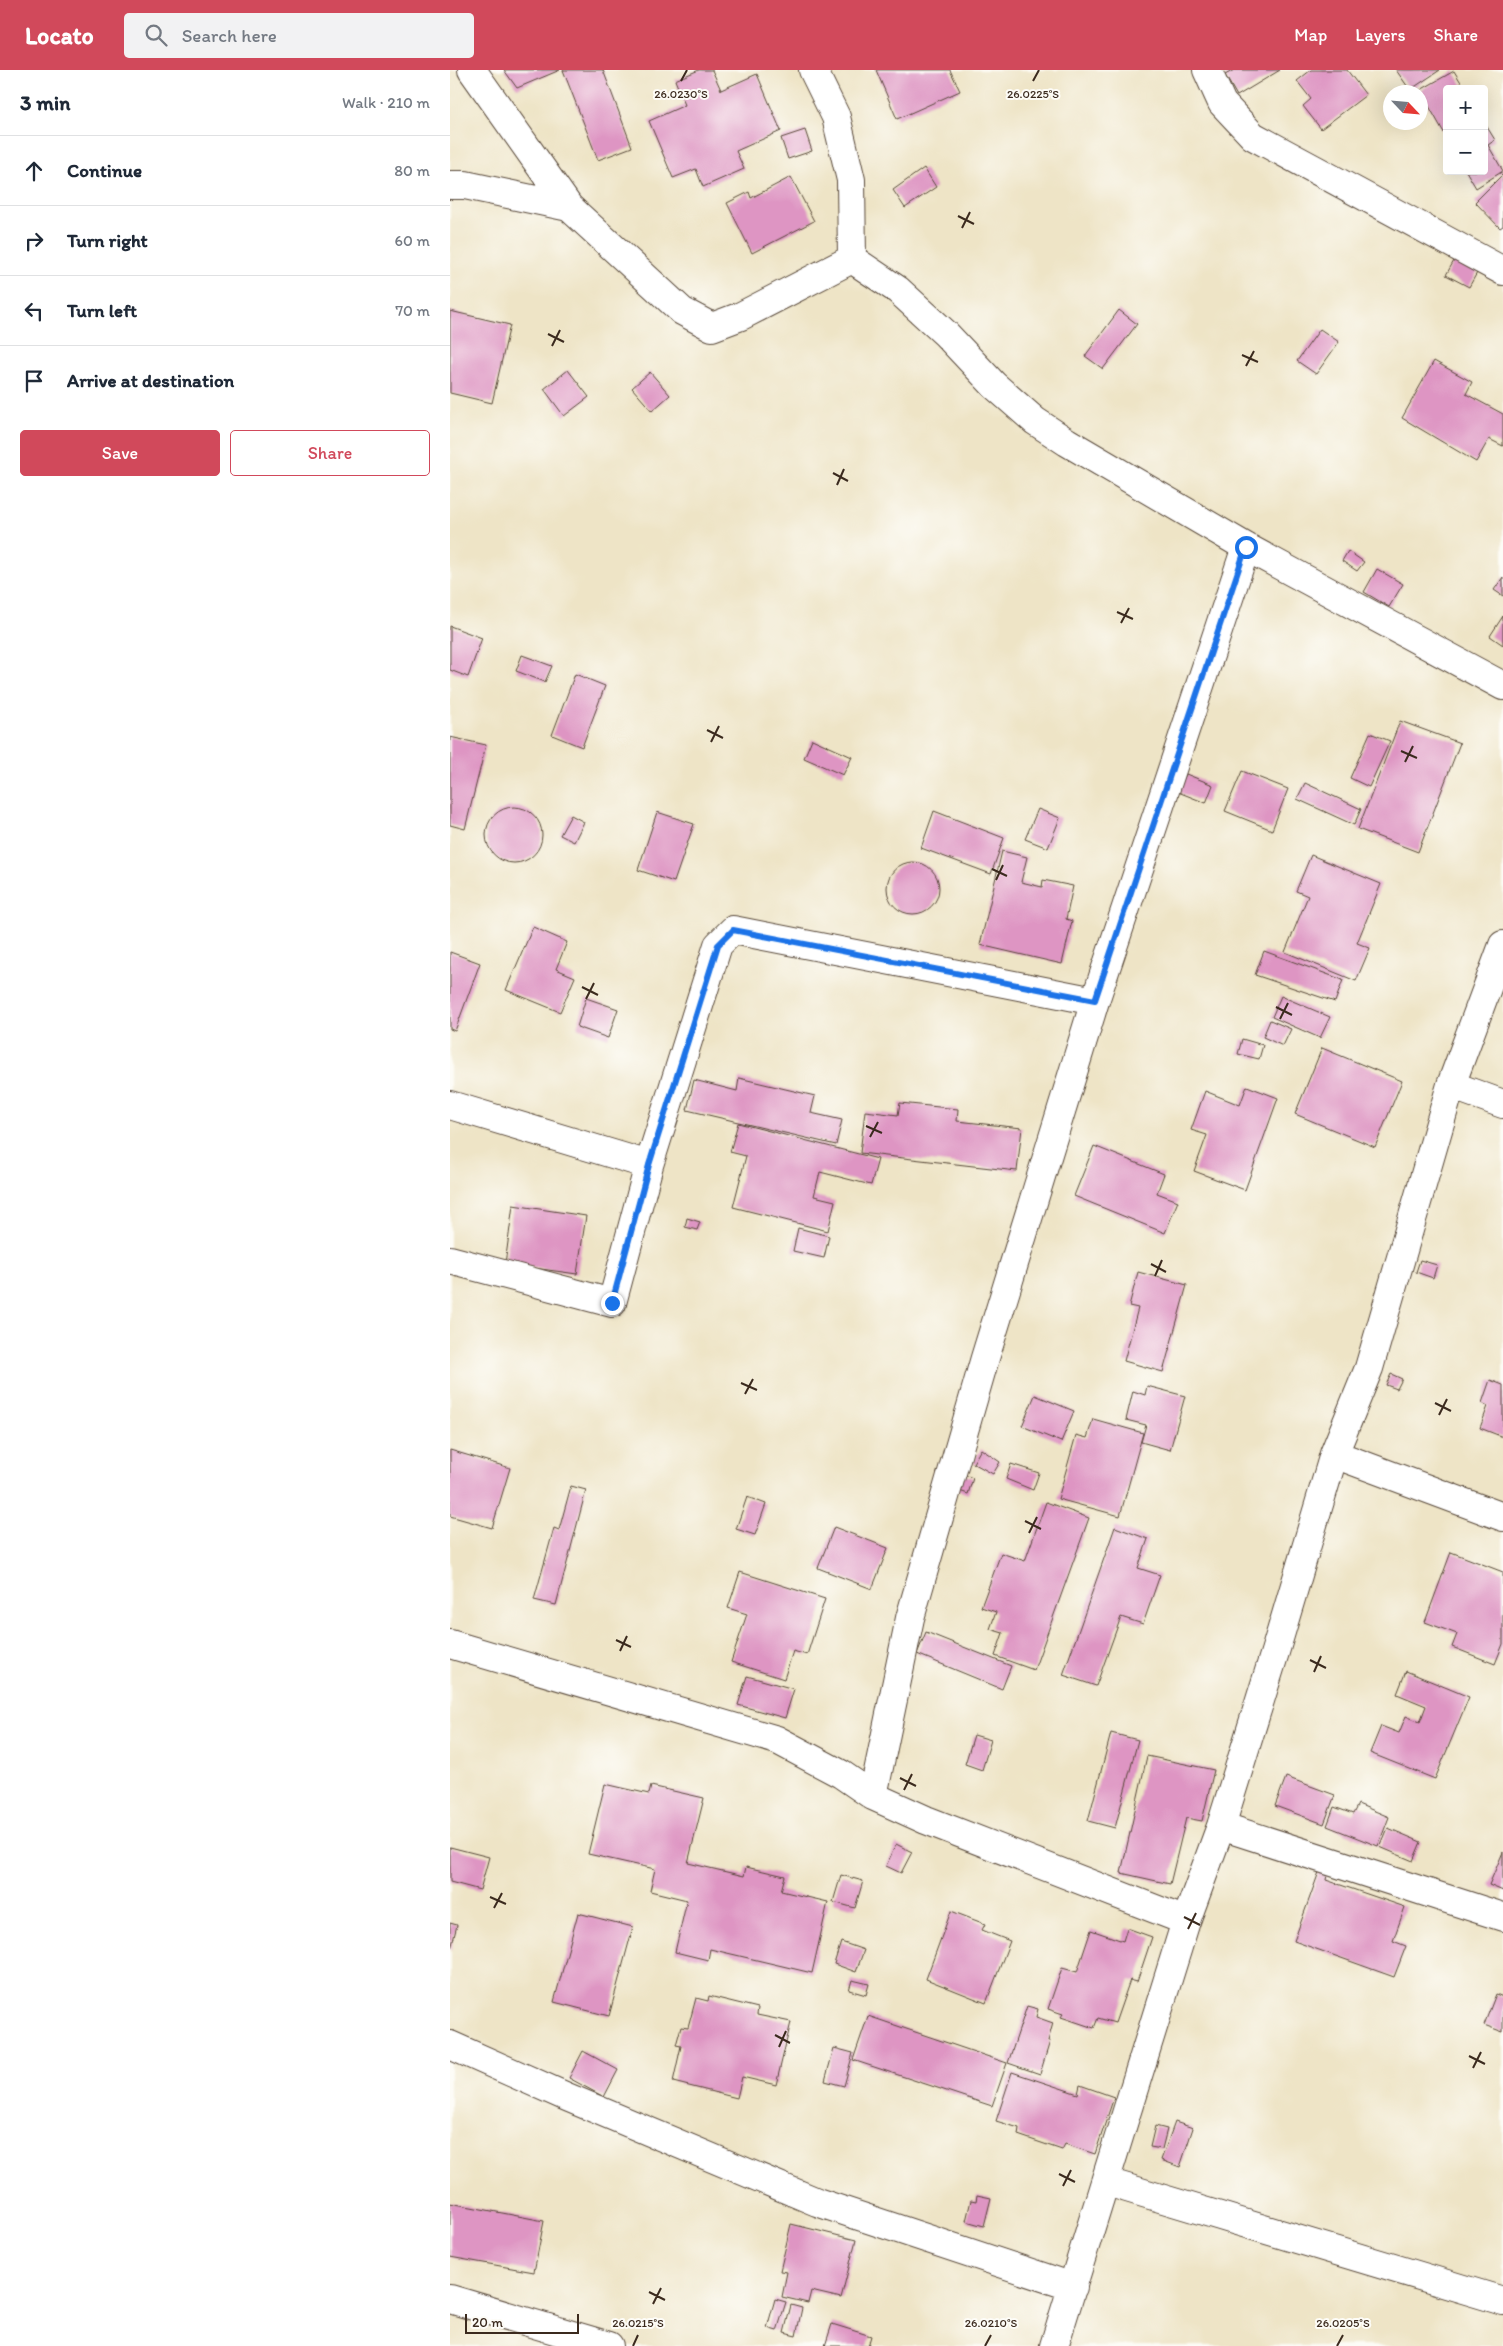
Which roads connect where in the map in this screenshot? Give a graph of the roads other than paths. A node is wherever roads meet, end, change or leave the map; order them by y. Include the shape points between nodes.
1 (472, 70) edge
2 (812, 70) edge
3 (1208, 70) edge
4 (450, 185) edge
5 (569, 207) junction
6 (852, 259) junction
7 (1503, 271) edge
8 (1246, 547) junction
9 (1503, 686) edge
10 (1503, 945) edge
11 (1095, 1000) junction
12 (1451, 1084) junction
13 (1503, 1104) edge
14 (450, 1105) edge
15 (649, 1165) junction
16 (450, 1260) edge
17 (1334, 1454) junction
18 (1503, 1517) edge
19 (450, 1644) edge
20 (872, 1796) junction
21 (1221, 1826) junction
22 (1503, 1917) edge
23 (1186, 1921) junction
24 (450, 2045) edge
25 (1106, 2182) junction
26 (1073, 2287) junction
27 (450, 2299) edge
28 (1503, 2301) edge
29 (609, 2346) edge
30 (1054, 2346) edge

1 - 5 street
2 - 6 street via 836,117 851,180
3 - 7 street via 1222,103 1252,136
4 - 5 street via 464,185
5 - 6 street via 682,311 712,327 741,316
6 - 8 street via 898,290 994,385 1036,421
8 - 9 street
8 - 11 street
10 - 12 street
11 - 15 street via 733,930 718,945
11 - 20 street via 910,1618
12 - 13 street
12 - 17 street via 1369,1368
14 - 15 street
15 - 16 street via 612,1303
17 - 18 street
17 - 21 street
19 - 20 street via 777,1740 842,1774
20 - 23 street
21 - 22 street
21 - 23 street
23 - 25 street
24 - 26 street via 817,2202
25 - 26 street
25 - 28 street
26 - 30 street
27 - 29 street

